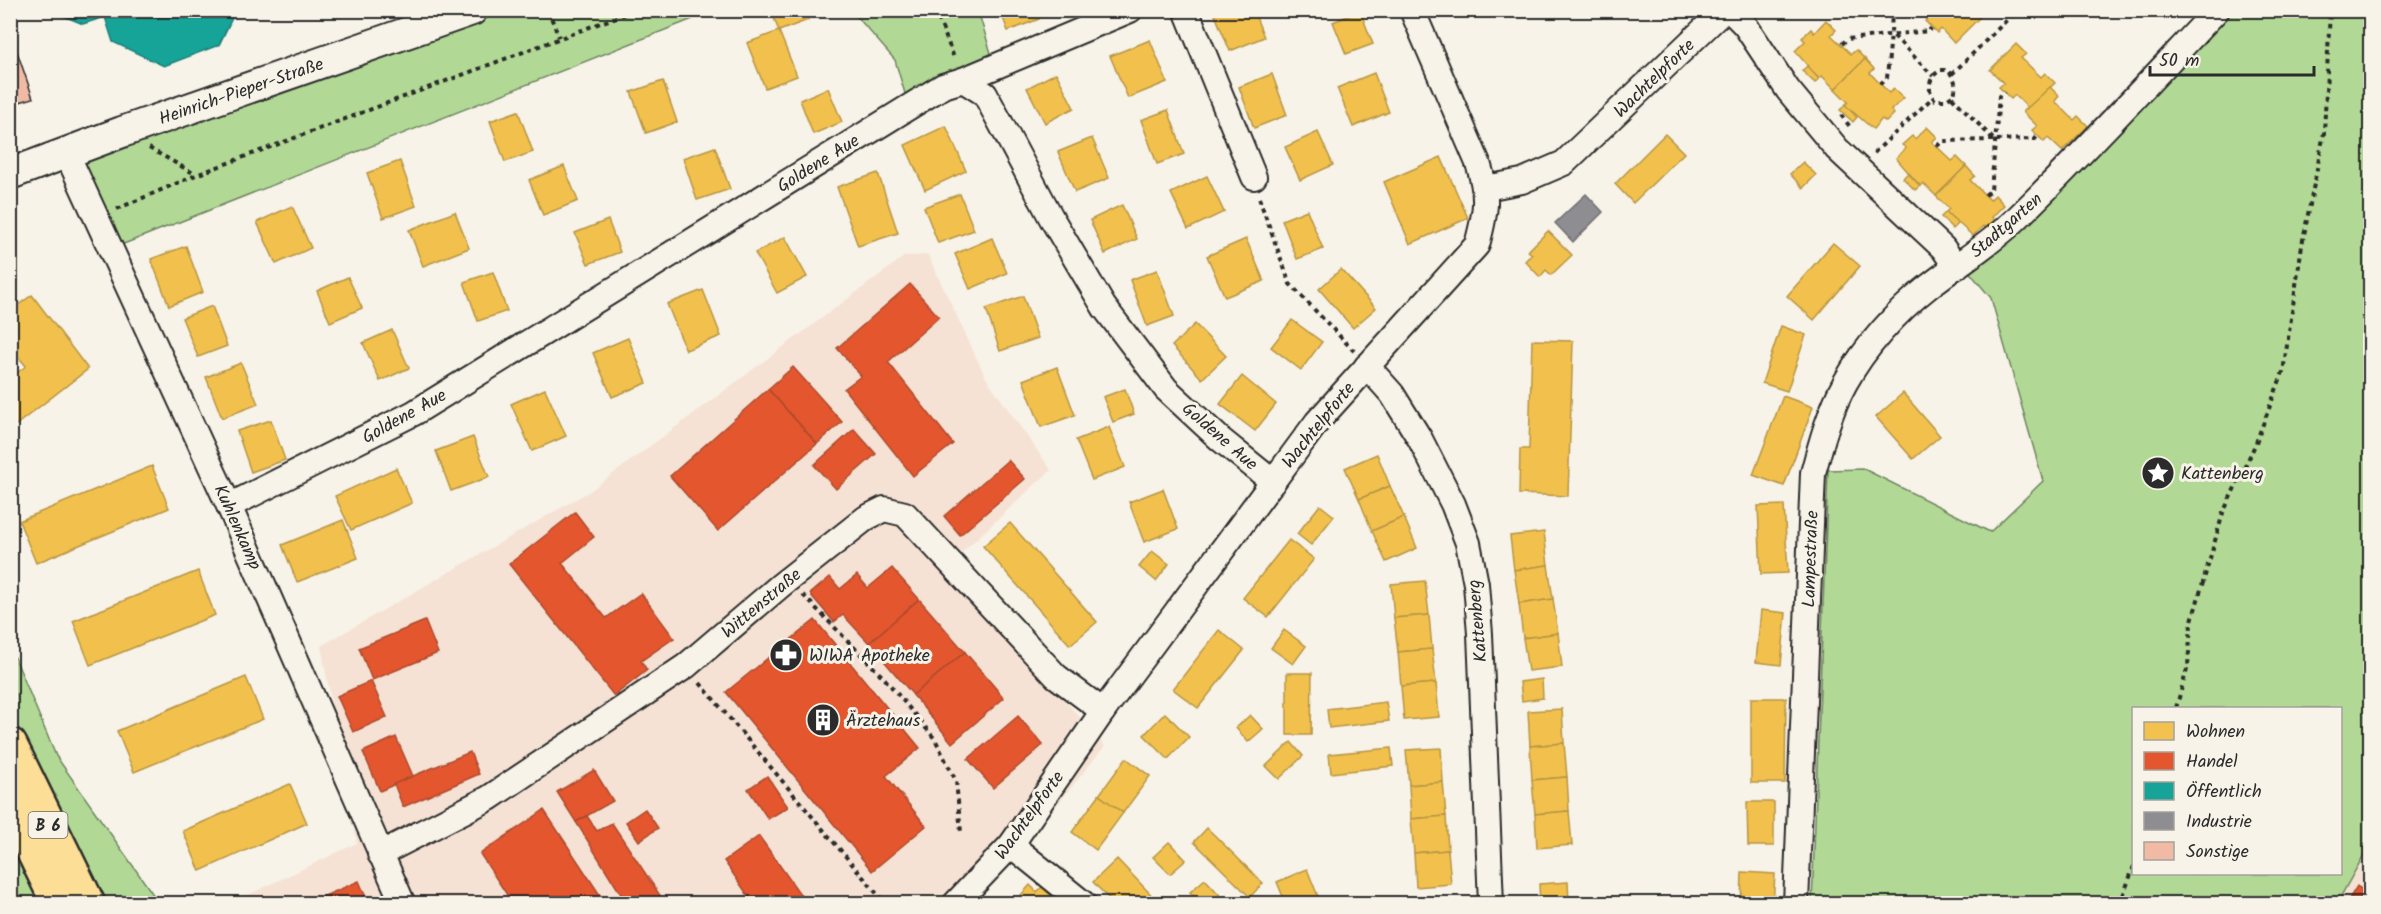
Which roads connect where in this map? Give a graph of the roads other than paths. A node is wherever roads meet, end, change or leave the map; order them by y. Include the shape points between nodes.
1 (472, 10) edge
2 (1130, 10) edge
3 (1186, 10) edge
4 (1412, 10) edge
5 (1724, 10) edge
6 (1730, 10) edge
7 (2217, 10) edge
8 (963, 80) junction
9 (66, 154) junction
10 (10, 174) edge
11 (1254, 177) road end
12 (1486, 188) junction
13 (1956, 267) junction
14 (1367, 366) junction
15 (1273, 482) junction
16 (229, 506) junction
17 (1103, 711) junction
18 (10, 745) edge
19 (10, 803) edge
20 (1011, 845) junction
21 (380, 854) junction
22 (59, 903) edge
23 (88, 903) edge
24 (403, 903) edge
25 (955, 903) edge
26 (1084, 903) edge
27 (1491, 903) edge
28 (1796, 903) edge

1 - 9 street, Heinrich-Pieper-Straße
2 - 8 street
3 - 11 street
4 - 12 street
5 - 12 street, Wachtelpforte via 1564,164 1522,181
6 - 13 street, Stadtgarten via 1837,149 1943,248
7 - 13 street, Stadtgarten via 2041,194 2001,233
8 - 15 street, Goldene Aue via 985,94 1104,307 1166,389
8 - 16 street, Goldene Aue via 943,86 414,413
9 - 10 street, Heinrich-Pieper-Straße
9 - 16 street, Kuhlenkamp
12 - 14 street, Wachtelpforte via 1477,245
13 - 28 street, Lampestraße via 1894,319 1845,383 1824,432 1813,473
14 - 15 street, Wachtelpforte via 1317,422
14 - 27 street, Kattenberg via 1392,394 1419,439 1453,504 1468,543 1476,584
15 - 17 street, Wachtelpforte
16 - 21 street, Kuhlenkamp
17 - 20 street, Wachtelpforte
17 - 21 street, Wittenstraße via 1056,676 906,514 884,509 866,518 686,666 489,798
18 - 23 highway, B 6
19 - 22 highway, B 6
20 - 25 street, Wachtelpforte
20 - 26 street
21 - 24 street, Kuhlenkamp

